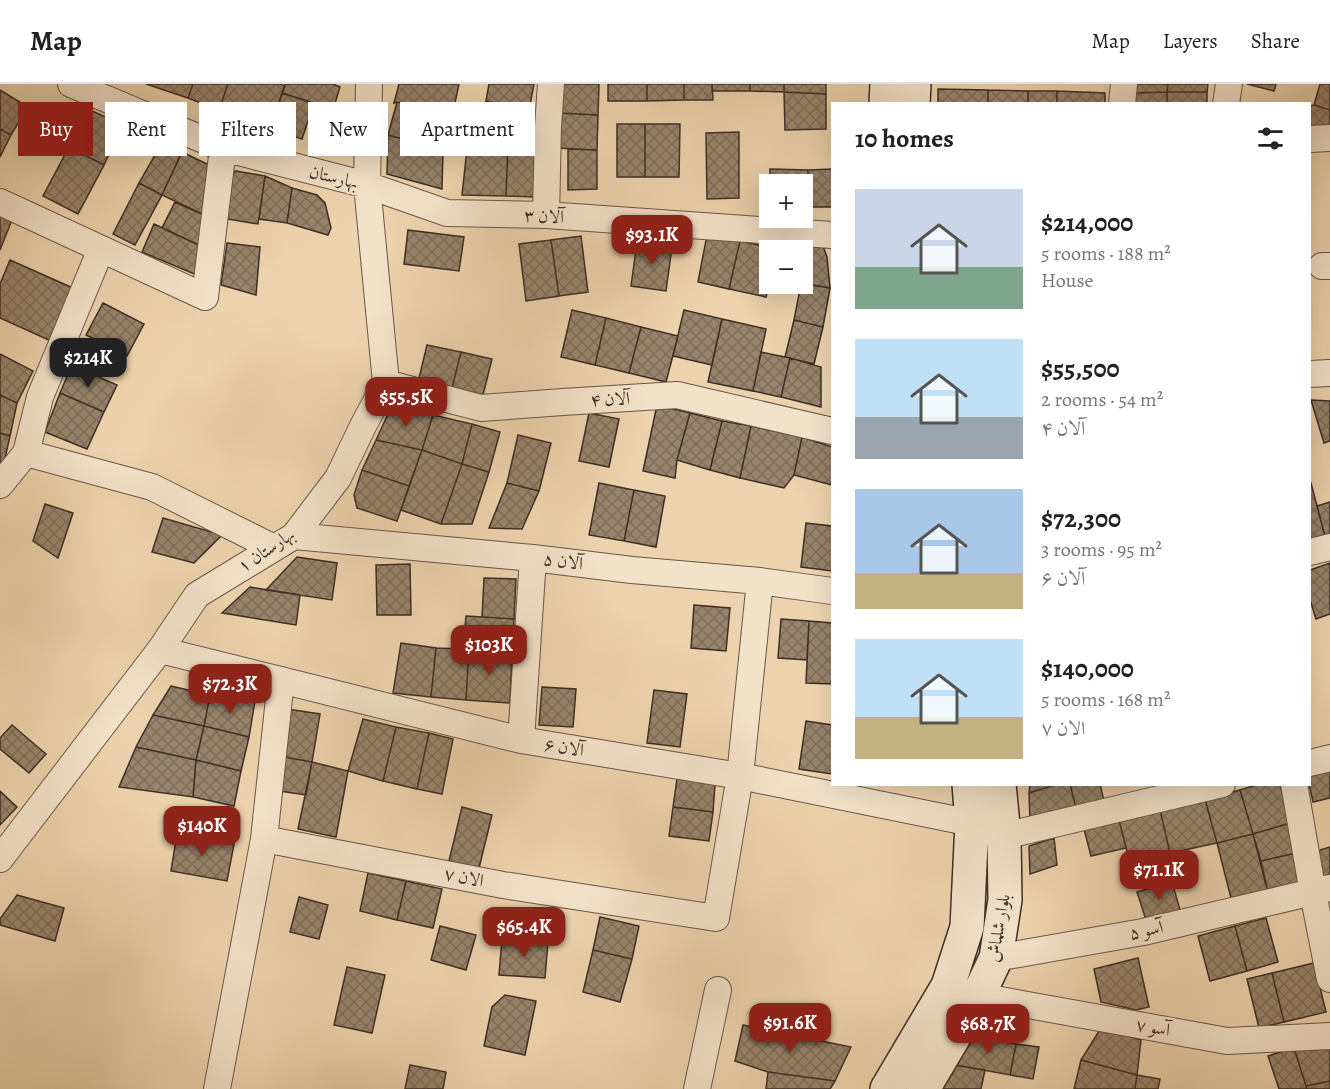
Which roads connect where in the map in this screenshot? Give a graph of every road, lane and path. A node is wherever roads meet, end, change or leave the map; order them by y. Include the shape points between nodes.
1 (72, 84) edge
2 (369, 84) edge
3 (551, 84) edge
4 (887, 84) edge
5 (914, 84) edge
6 (1125, 84) edge
7 (1229, 84) edge
8 (886, 102) edge
9 (913, 102) edge
10 (1122, 102) edge
11 (1226, 102) edge
12 (199, 138) edge
13 (1330, 138) edge
14 (1311, 139) edge
15 (222, 156) edge
16 (254, 156) edge
17 (367, 185) junction
18 (0, 202) edge
19 (546, 215) junction
20 (831, 235) edge
21 (100, 249) junction
22 (1330, 373) edge
23 (1311, 374) edge
24 (386, 383) junction
25 (831, 431) edge
26 (26, 453) junction
27 (0, 485) edge
28 (284, 542) junction
29 (1330, 547) edge
30 (1311, 552) edge
31 (533, 558) junction
32 (760, 581) junction
33 (831, 591) edge
34 (160, 650) junction
35 (281, 680) junction
36 (521, 740) junction
37 (1330, 758) edge
38 (1311, 764) edge
39 (740, 776) junction
40 (969, 786) edge
41 (999, 786) edge
42 (1214, 786) edge
43 (1295, 786) edge
44 (972, 823) junction
45 (1004, 836) junction
46 (264, 839) junction
47 (1, 858) edge
48 (1321, 891) edge
49 (996, 958) junction
50 (1330, 979) edge
51 (718, 990) dead end
52 (978, 996) junction
53 (1330, 1036) edge
54 (217, 1089) edge
55 (697, 1089) edge
56 (887, 1089) edge
57 (923, 1089) edge

1 - 12 street, بهارستان
2 - 17 street, بهارستان
3 - 19 street
4 - 8 main road
5 - 9 main road
6 - 10 street
7 - 11 street
13 - 14 street
15 - 21 street via 205,297
16 - 17 street, بهارستان
17 - 19 street, آلان ۳ via 447,213
17 - 24 street
18 - 21 street
19 - 20 street, آلان ۳
21 - 26 street via 40,397
22 - 23 street
24 - 25 street, آلان ۴ via 481,408 677,395
24 - 28 street, بهارستان ۱ via 338,478
26 - 27 street
26 - 28 street via 152,487
28 - 31 street, آلان ۵
28 - 34 street, بهارستان ۱ via 197,595
29 - 30 street
31 - 32 street, آلان ۵
31 - 36 street
32 - 33 street, آلان ۵
32 - 39 street
34 - 35 street, آلان ۶
34 - 47 street, بهارستان ۱
35 - 36 street, آلان ۶
35 - 46 street
36 - 39 street, آلان ۶
37 - 38 street
39 - 44 street, آلان ۶
39 - 46 street, الان ۷ via 716,918 503,885
40 - 44 main road, بلوار شلماش
41 - 45 main road, بلوار شلماش
42 - 45 street
43 - 48 street
44 - 56 main road, بلوار شلماش via 967,927 948,986
45 - 49 main road, بلوار شلماش via 1005,900
46 - 54 street
48 - 49 street, آسو ۵ via 1143,932
48 - 50 street
49 - 52 main road, بلوار شلماش
51 - 55 street
52 - 53 street, آسو ۷ via 1227,1041
52 - 57 main road, بلوار شلماش

